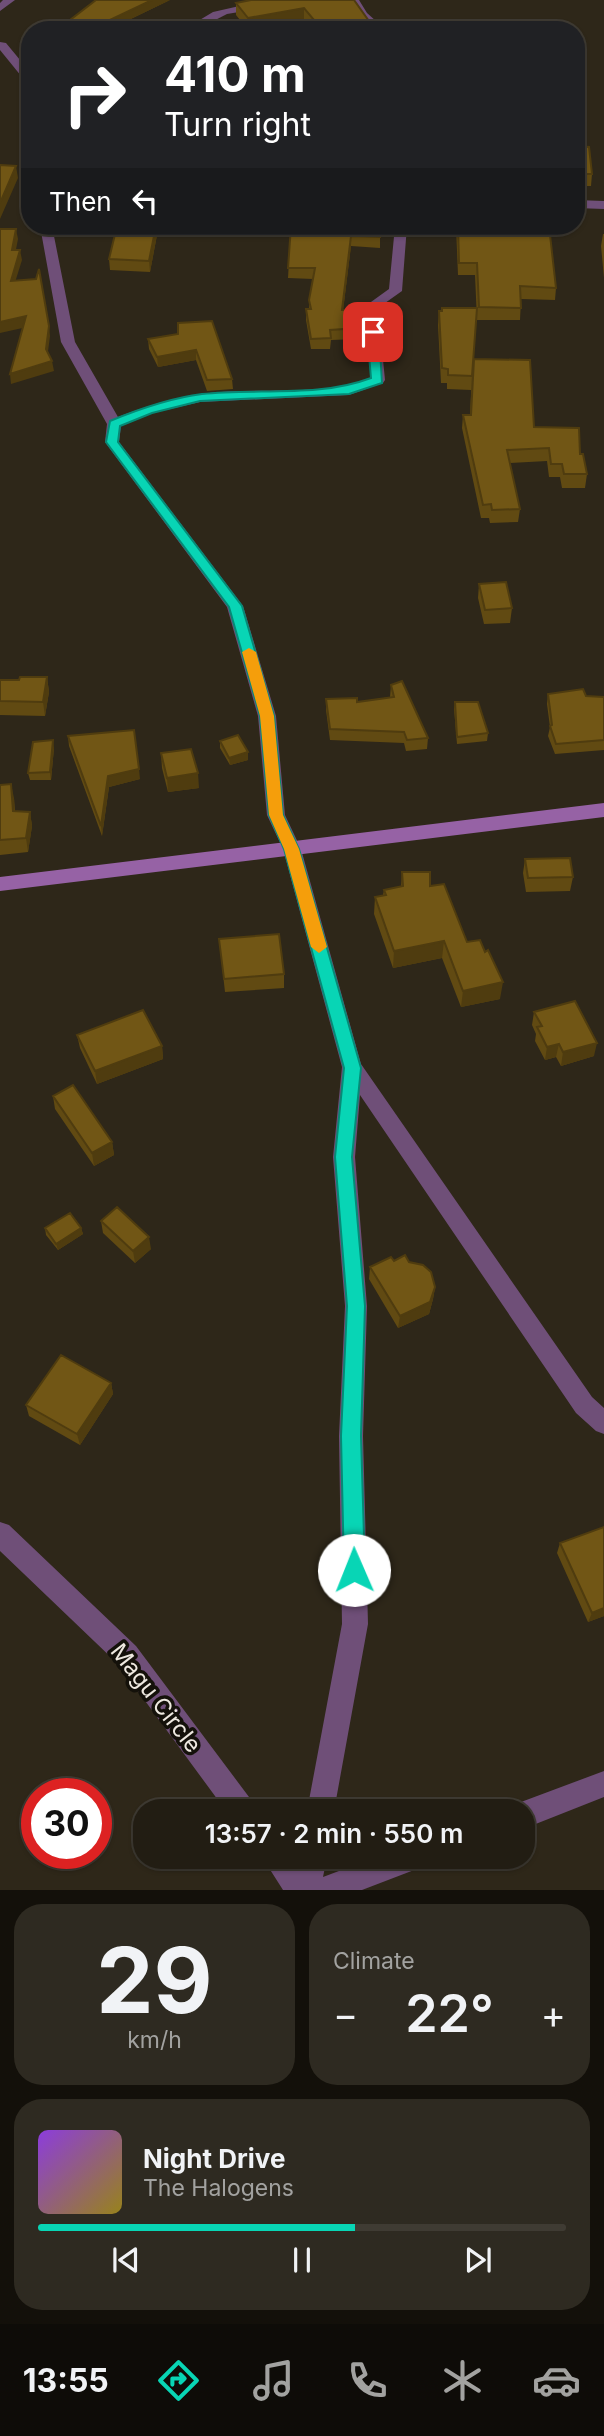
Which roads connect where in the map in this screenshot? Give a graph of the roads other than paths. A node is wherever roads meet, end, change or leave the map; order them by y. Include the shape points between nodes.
1 (10, 0) edge
2 (286, 0) edge
3 (355, 0) edge
4 (0, 8) edge
5 (202, 21) edge
6 (370, 21) edge
7 (2, 45) dead end
8 (21, 69) edge
9 (585, 204) edge
10 (604, 205) edge
11 (48, 235) edge
12 (400, 235) edge
13 (114, 424) junction
14 (604, 810) edge
15 (292, 849) junction
16 (0, 884) edge
17 (352, 1068) junction
18 (604, 1423) edge
19 (0, 1534) edge
20 (604, 1784) edge
21 (233, 1799) edge
22 (323, 1799) edge
23 (535, 1810) edge
24 (285, 1869) edge
25 (311, 1869) edge
26 (380, 1869) edge
27 (300, 1890) edge
28 (307, 1890) edge
29 (325, 1890) edge

1 - 4 street
2 - 5 street via 282,5 253,0 247,8 234,7
3 - 6 street
7 - 8 street
9 - 10 street
11 - 13 street via 68,342
12 - 13 street via 395,291 371,307 377,380 349,391 200,398 148,410
13 - 15 street via 112,442 235,606 267,716 276,815
14 - 15 main road
15 - 16 main road
15 - 17 street
17 - 18 street via 584,1405
17 - 22 street via 344,1157 356,1306 351,1436 355,1624
19 - 21 street, Magu Circle via 127,1655
20 - 23 street
24 - 27 street
25 - 28 street
26 - 29 street

